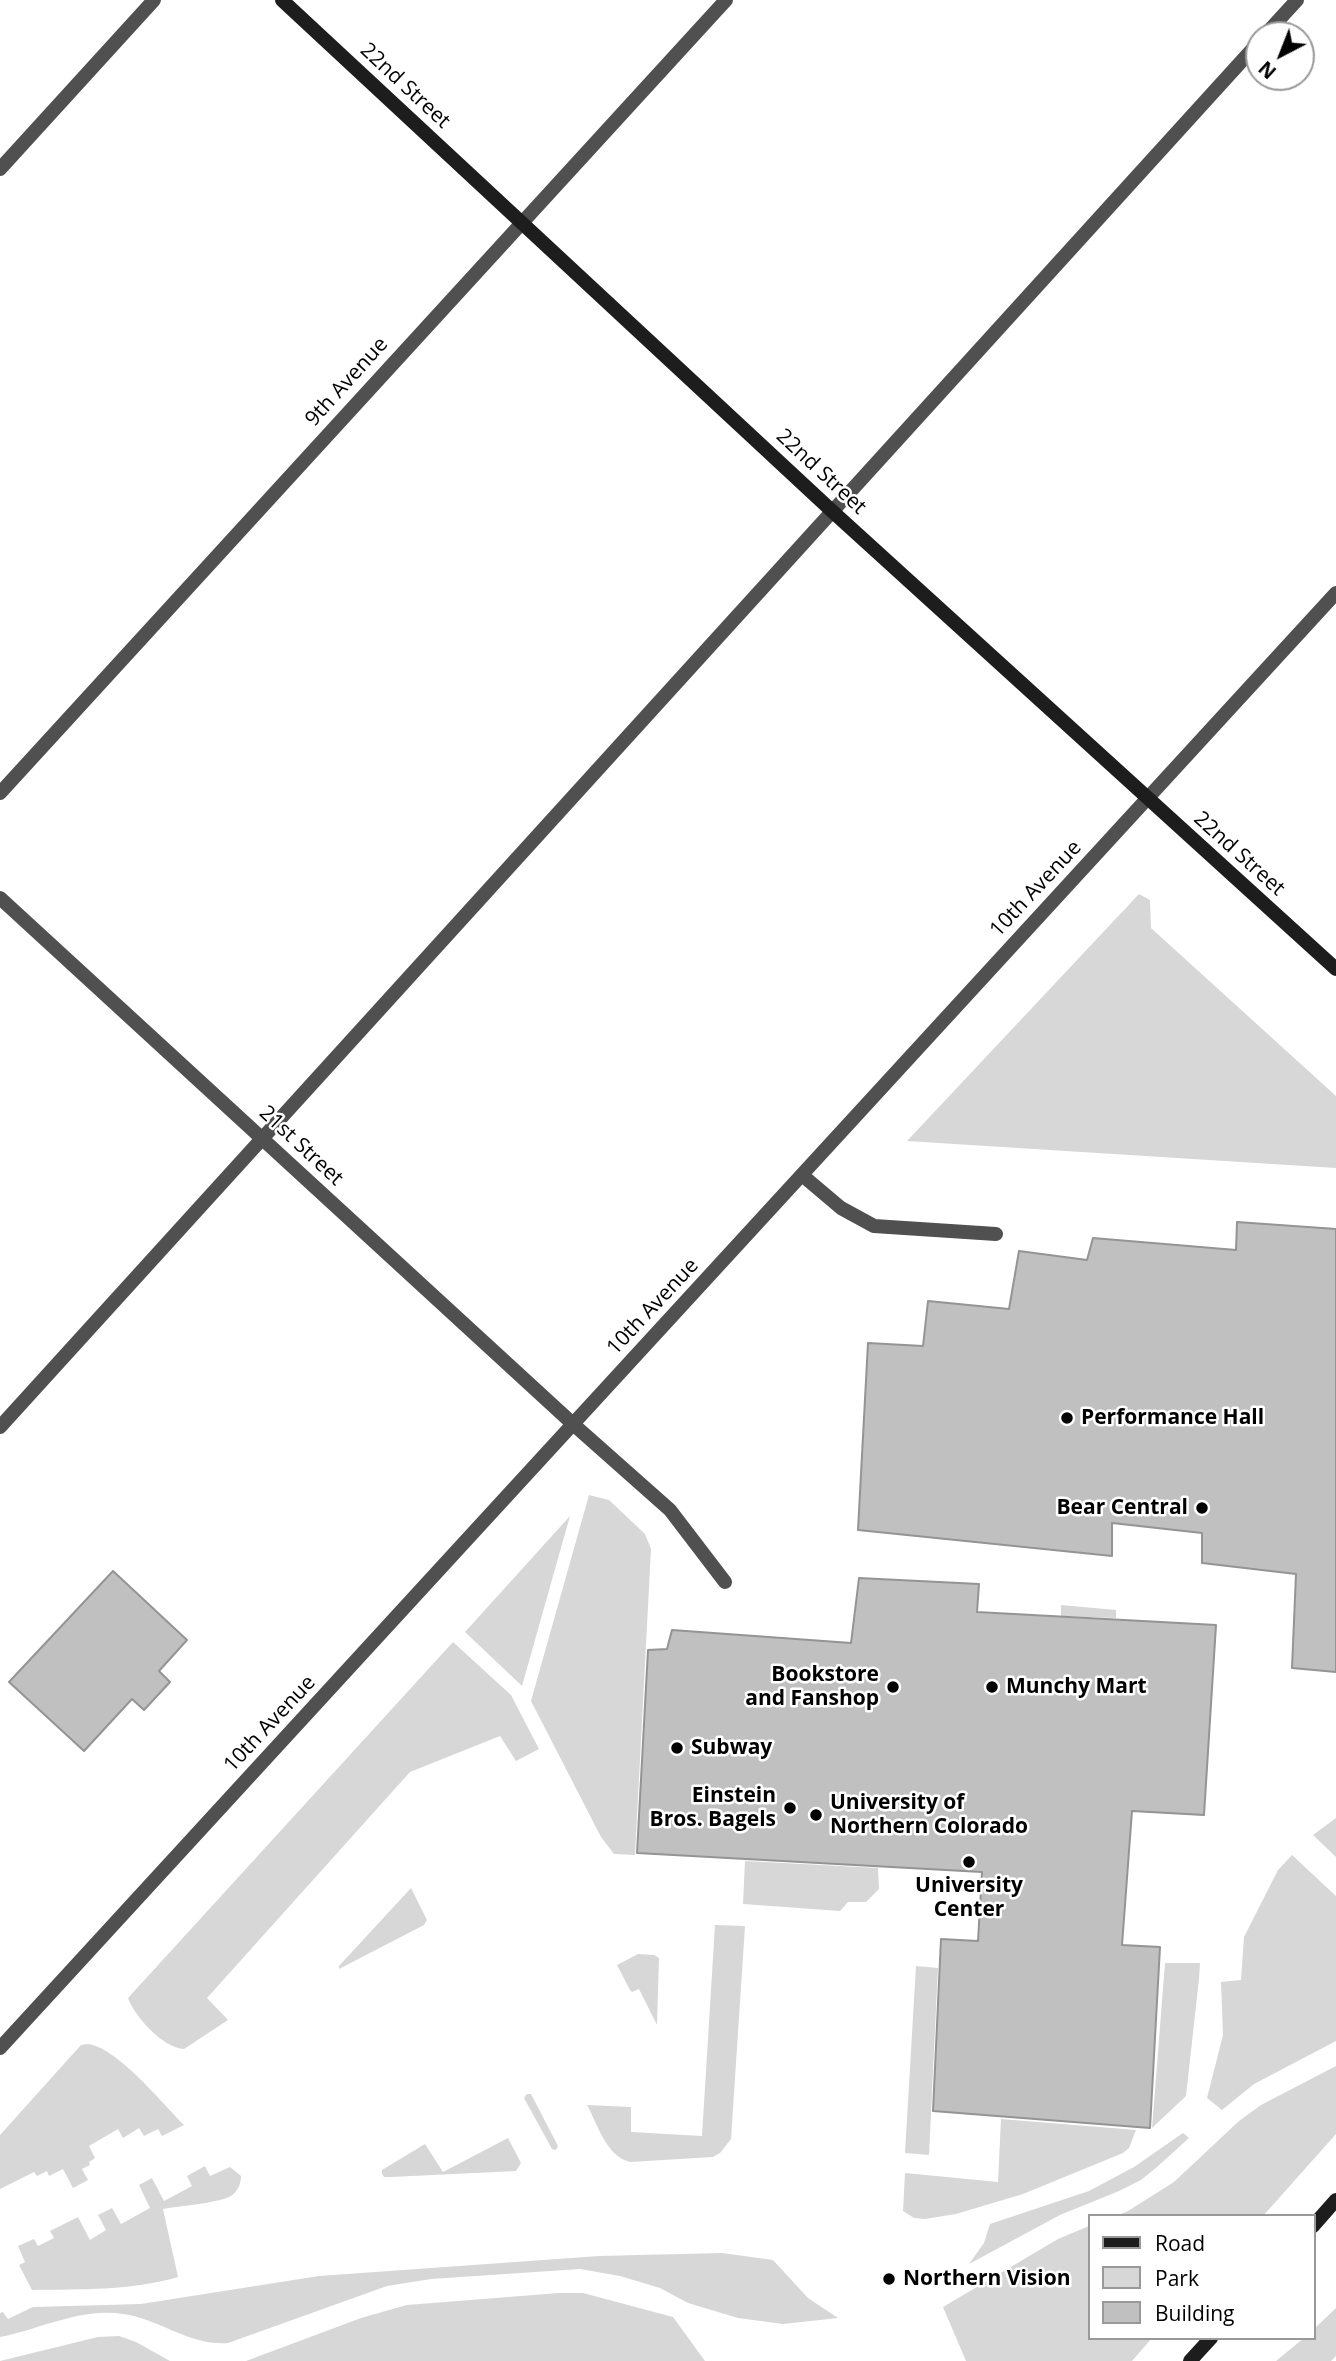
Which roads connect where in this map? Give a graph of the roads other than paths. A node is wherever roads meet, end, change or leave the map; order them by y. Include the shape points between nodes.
1 (154, 0) edge
2 (282, 0) edge
3 (726, 0) edge
4 (1297, 0) edge
5 (1278, 21) edge
6 (1245, 56) edge
7 (0, 169) edge
8 (522, 223) junction
9 (832, 511) junction
10 (1336, 593) edge
11 (0, 793) edge
12 (1147, 799) junction
13 (0, 898) edge
14 (1336, 969) edge
15 (263, 1140) junction
16 (802, 1175) junction
17 (996, 1234) dead end
18 (573, 1424) junction
19 (0, 1427) edge
20 (725, 1582) dead end
21 (0, 2048) edge
22 (1336, 2200) edge
23 (1315, 2224) edge
24 (1209, 2340) edge
25 (1190, 2361) edge

1 - 7 street
2 - 8 street, 22nd Street
3 - 8 street, 9th Avenue
4 - 5 street
6 - 9 street
8 - 9 street, 22nd Street
8 - 11 street, 9th Avenue
9 - 12 street, 22nd Street
9 - 15 street
10 - 12 street, 10th Avenue
12 - 14 street, 22nd Street
12 - 16 street, 10th Avenue
13 - 15 street, 21st Street
15 - 18 street, 21st Street
15 - 19 street
16 - 17 street via 841,1208 874,1226
16 - 18 street, 10th Avenue
18 - 20 street, 21st Street via 670,1510
18 - 21 street, 10th Avenue
22 - 23 street
24 - 25 street

